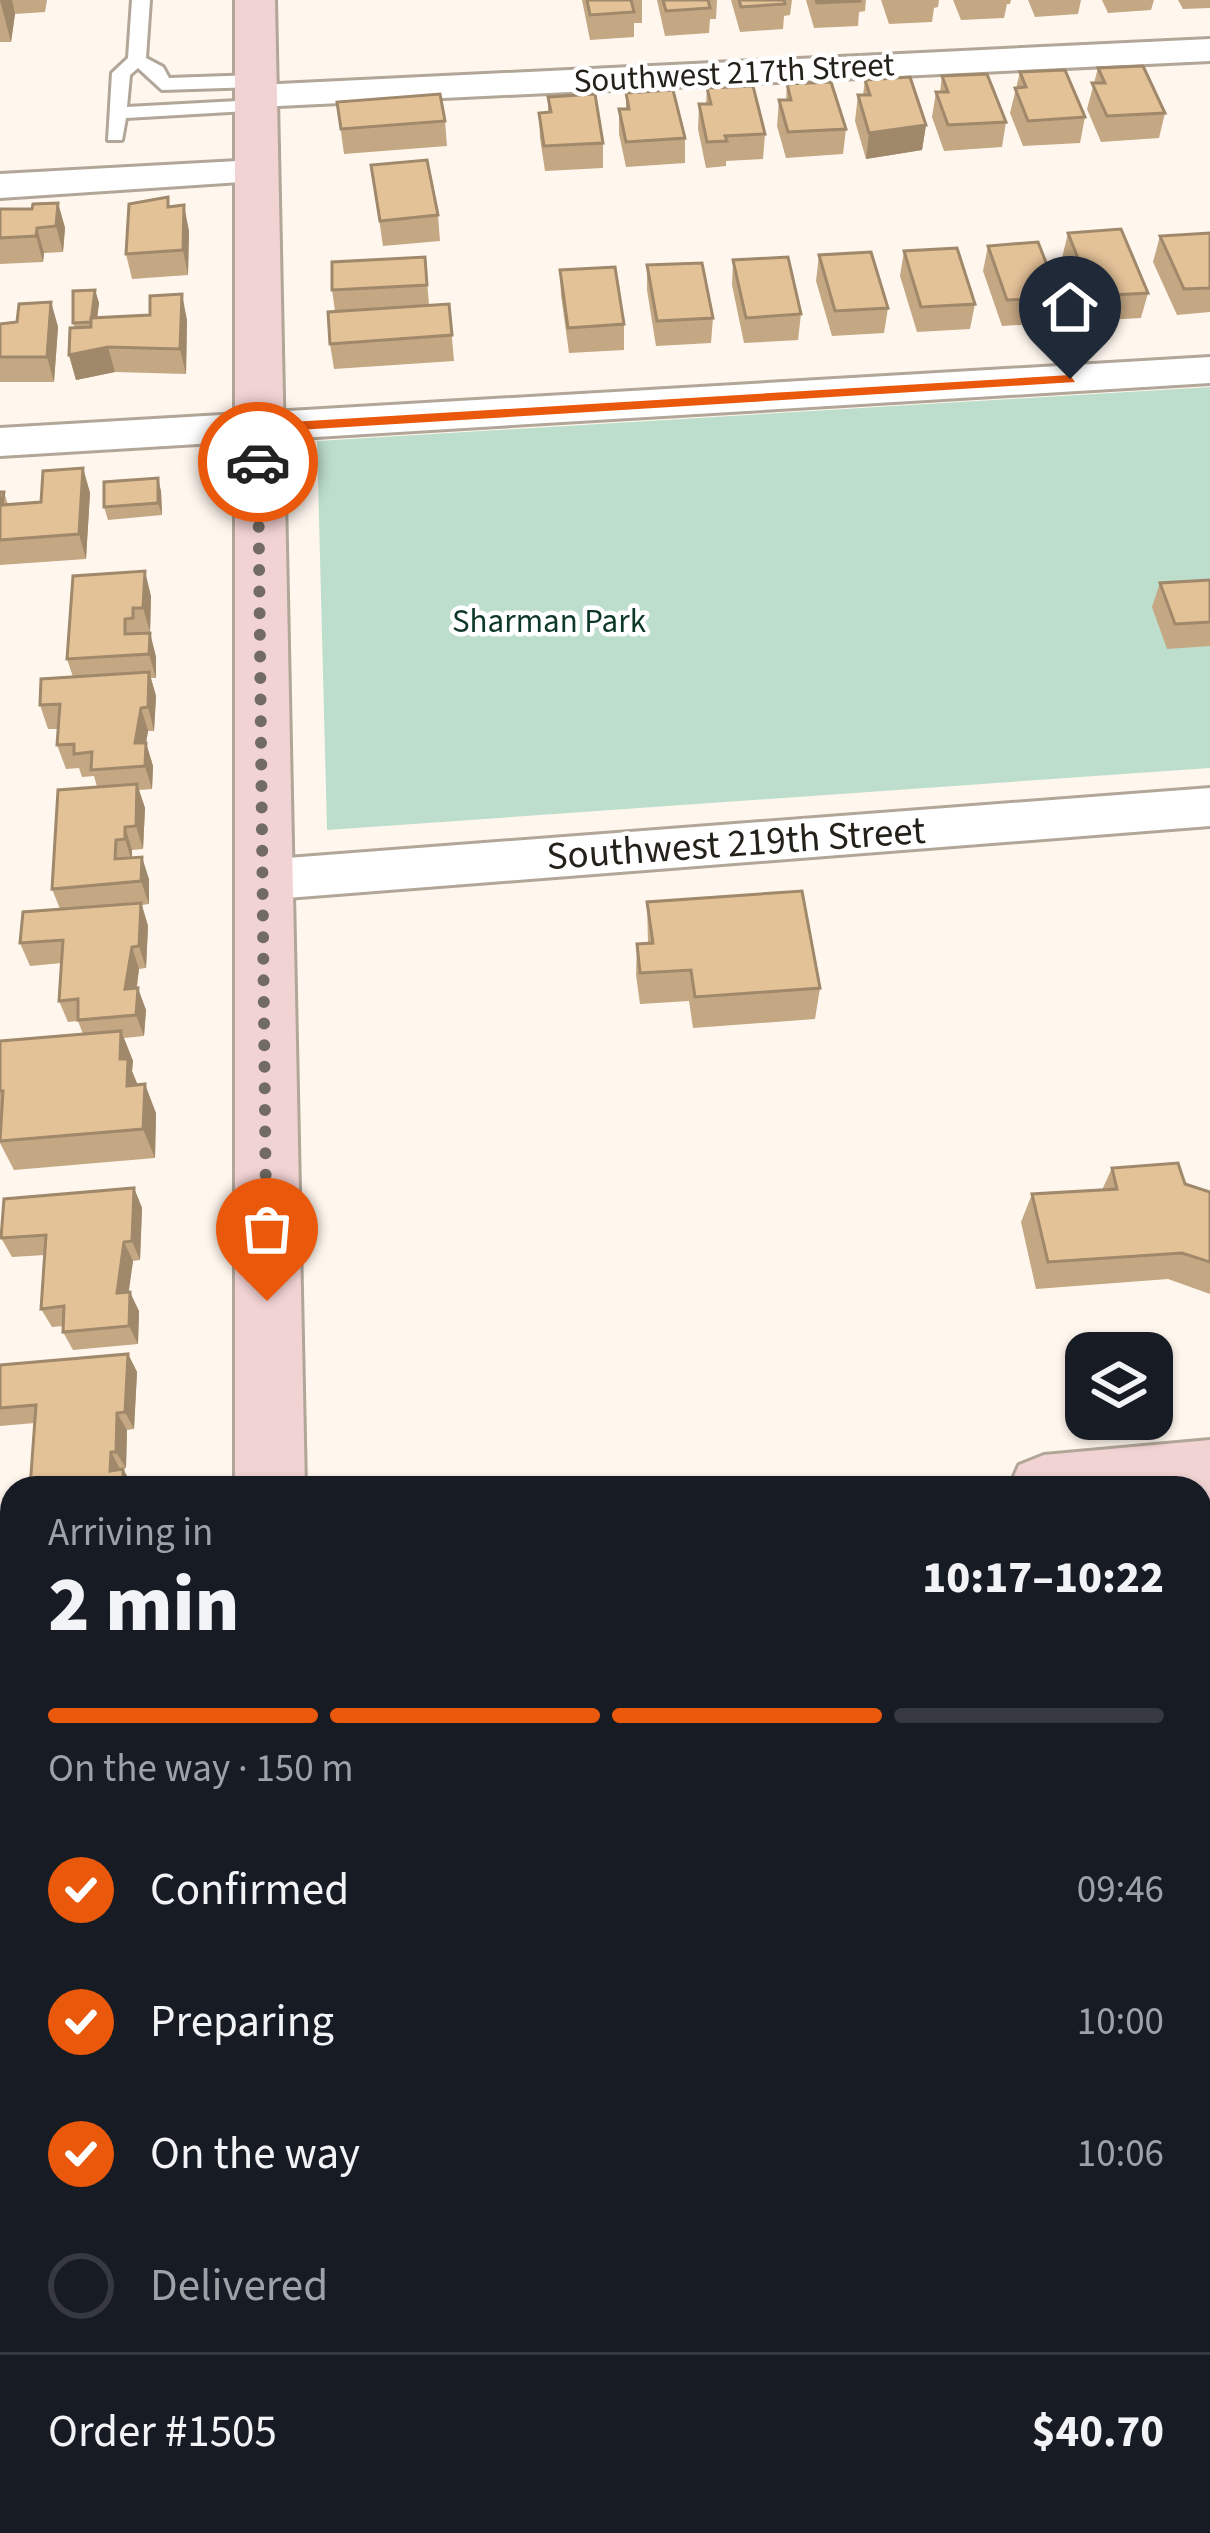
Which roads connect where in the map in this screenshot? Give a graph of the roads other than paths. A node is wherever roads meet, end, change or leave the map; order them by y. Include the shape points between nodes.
1 (141, 0) edge
2 (255, 0) edge
3 (1210, 50) edge
4 (137, 60) junction
5 (258, 94) junction
6 (117, 113) junction
7 (115, 136) dead end
8 (258, 172) junction
9 (0, 186) edge
10 (1210, 370) edge
11 (258, 428) junction
12 (0, 442) edge
13 (1210, 807) edge
14 (261, 880) junction
15 (1210, 1472) edge
16 (270, 1476) edge
17 (1168, 1476) edge

1 - 4 lane
2 - 5 street
3 - 5 street, Southwest 217th Street
4 - 5 lane via 162,84
4 - 6 lane via 121,73
5 - 6 lane
5 - 8 street
6 - 7 lane
8 - 9 street
8 - 11 street
10 - 11 street
11 - 12 street
11 - 14 street
13 - 14 street, Southwest 219th Street
14 - 16 street
15 - 17 street

